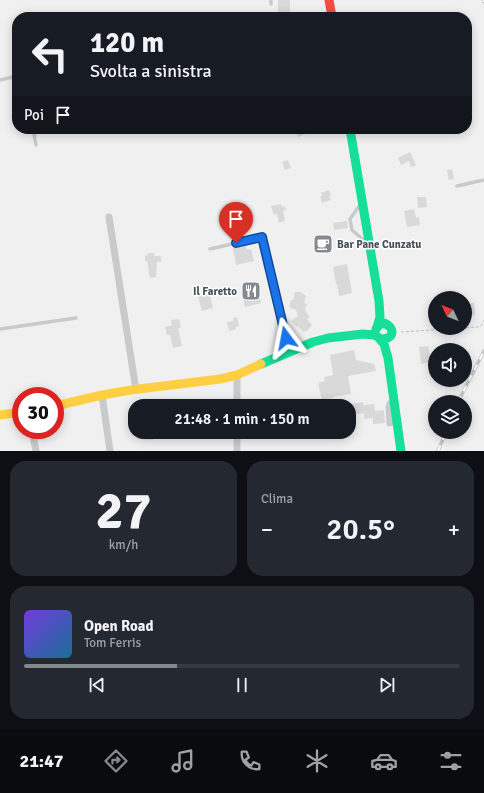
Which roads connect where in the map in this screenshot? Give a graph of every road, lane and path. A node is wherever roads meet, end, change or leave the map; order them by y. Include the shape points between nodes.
1 (329, 0) edge
2 (331, 12) edge
3 (12, 77) edge
4 (0, 80) edge
5 (34, 134) edge
6 (351, 134) edge
7 (36, 146) dead end
8 (484, 180) edge
9 (457, 186) dead end
10 (362, 203) junction
11 (110, 217) dead end
12 (369, 245) junction
13 (210, 249) dead end
14 (265, 251) joint
15 (379, 301) junction
16 (76, 318) dead end
17 (484, 320) edge
18 (0, 328) edge
19 (391, 331) junction
20 (378, 332) junction
21 (289, 353) junction
22 (388, 358) junction
23 (237, 375) junction
24 (136, 390) junction
25 (102, 395) junction
26 (237, 399) edge
27 (394, 402) junction
28 (64, 404) edge
29 (12, 413) edge
30 (0, 414) edge
31 (390, 423) dead end
32 (34, 439) edge
33 (237, 439) edge
34 (36, 451) edge
35 (110, 451) edge
36 (237, 451) edge
37 (401, 451) edge

1 - 2 main road
3 - 4 lane
5 - 7 lane
6 - 10 main road
8 - 9 lane
10 - 12 main road
10 - 12 lane via 350,219 352,230
11 - 24 street
12 - 15 main road
13 - 14 lane via 262,237
14 - 21 street
15 - 19 main road
15 - 20 main road
16 - 18 lane
17 - 19 path via 478,327
19 - 20 main road via 385,340
19 - 20 main road via 386,323 382,323
19 - 22 main road
20 - 21 main road via 374,335 328,338
20 - 22 main road
21 - 23 main road
22 - 27 main road
23 - 24 main road
23 - 26 street
24 - 25 main road
25 - 28 main road
25 - 35 street
27 - 31 street via 389,407
27 - 37 main road
29 - 30 main road
32 - 34 street
33 - 36 street

